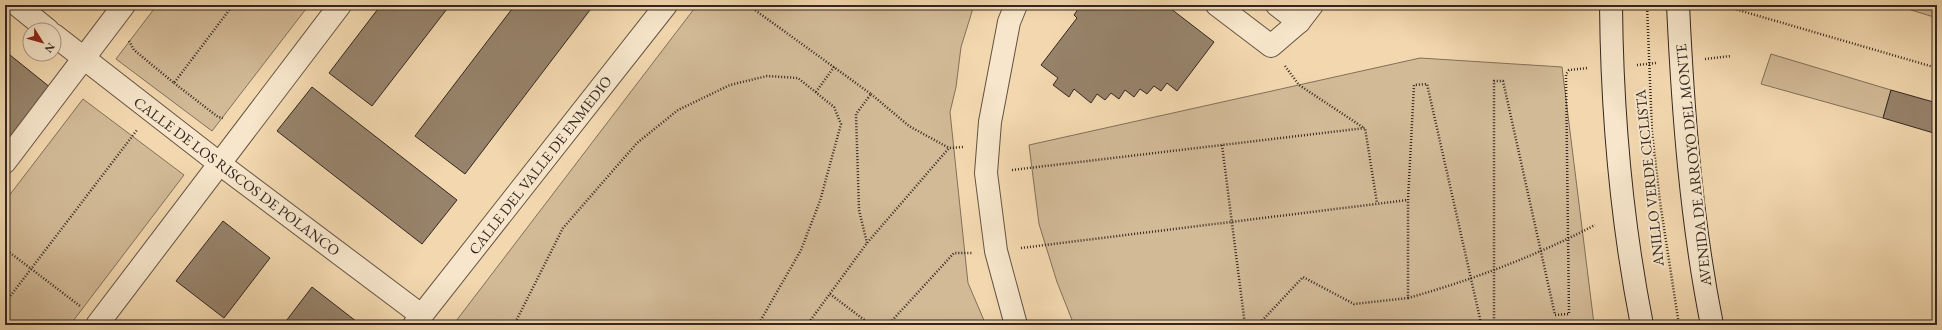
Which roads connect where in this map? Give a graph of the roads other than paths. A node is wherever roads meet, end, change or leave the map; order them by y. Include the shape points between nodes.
1 (17, 5) edge
2 (124, 5) edge
3 (340, 5) edge
4 (666, 5) edge
5 (1016, 5) edge
6 (1217, 5) edge
7 (1277, 5) edge
8 (1312, 5) edge
9 (1611, 5) edge
10 (1678, 5) edge
11 (38, 22) edge
12 (1299, 22) junction
13 (62, 41) edge
14 (83, 58) junction
15 (5, 162) edge
16 (220, 164) junction
17 (418, 320) edge
18 (97, 325) edge
19 (1016, 325) edge
20 (1642, 325) edge
21 (1712, 325) edge

1 - 11 street
2 - 14 street
3 - 16 street
4 - 17 street, CALLE DEL VALLE DE ENMEDIO
5 - 19 street via 1008,30 990,122 986,173 996,251
6 - 12 street via 1271,46
7 - 12 street
8 - 12 street
9 - 20 street via 1612,66 1624,221
10 - 21 street, AVENIDA DE ARROYO DEL MONTE via 1684,114 1701,270
13 - 14 street, CALLE DE LOS RISCOS DE POLANCO
14 - 15 street
14 - 16 street, CALLE DE LOS RISCOS DE POLANCO
16 - 17 street, CALLE DE LOS RISCOS DE POLANCO
16 - 18 street

